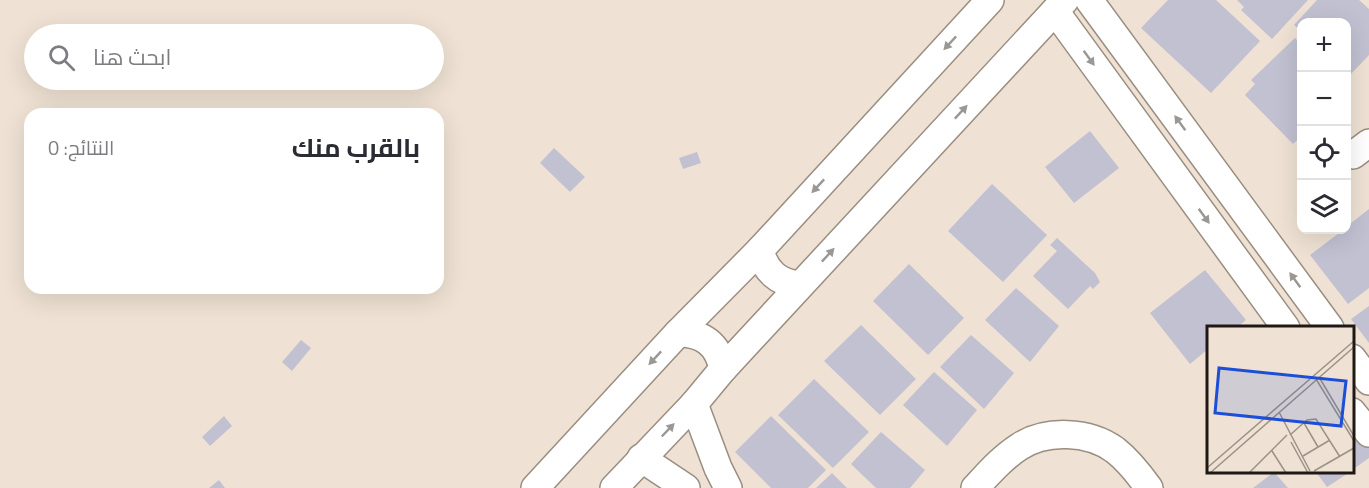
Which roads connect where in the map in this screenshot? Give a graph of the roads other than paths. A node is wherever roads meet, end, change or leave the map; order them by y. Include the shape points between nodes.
1 (990, 0) edge
2 (1089, 0) edge
3 (1060, 5) edge
4 (760, 250) junction
5 (800, 285) junction
6 (1285, 326) edge
7 (1329, 326) edge
8 (678, 333) junction
9 (1354, 359) edge
10 (723, 369) junction
11 (1369, 381) edge
12 (1369, 392) edge
13 (694, 404) junction
14 (1354, 405) edge
15 (1354, 413) edge
16 (1369, 433) edge
17 (641, 458) junction
18 (535, 488) edge
19 (614, 488) edge
20 (686, 488) edge
21 (728, 488) edge
22 (975, 488) edge
23 (1149, 488) edge

1 -> 4 street
7 -> 2 street
5 -> 3 street
3 -> 6 street
4 - 5 street via 773,275
4 - 8 street
5 - 10 street
8 - 10 street via 699,336 708,342 716,349
8 -> 18 street
9 - 11 street
10 - 13 street
12 - 14 street
17 -> 13 street
13 - 21 street
15 - 16 street
17 - 19 street
17 - 20 street
22 - 23 street via 1021,445 1043,436 1068,434 1092,438 1114,449

